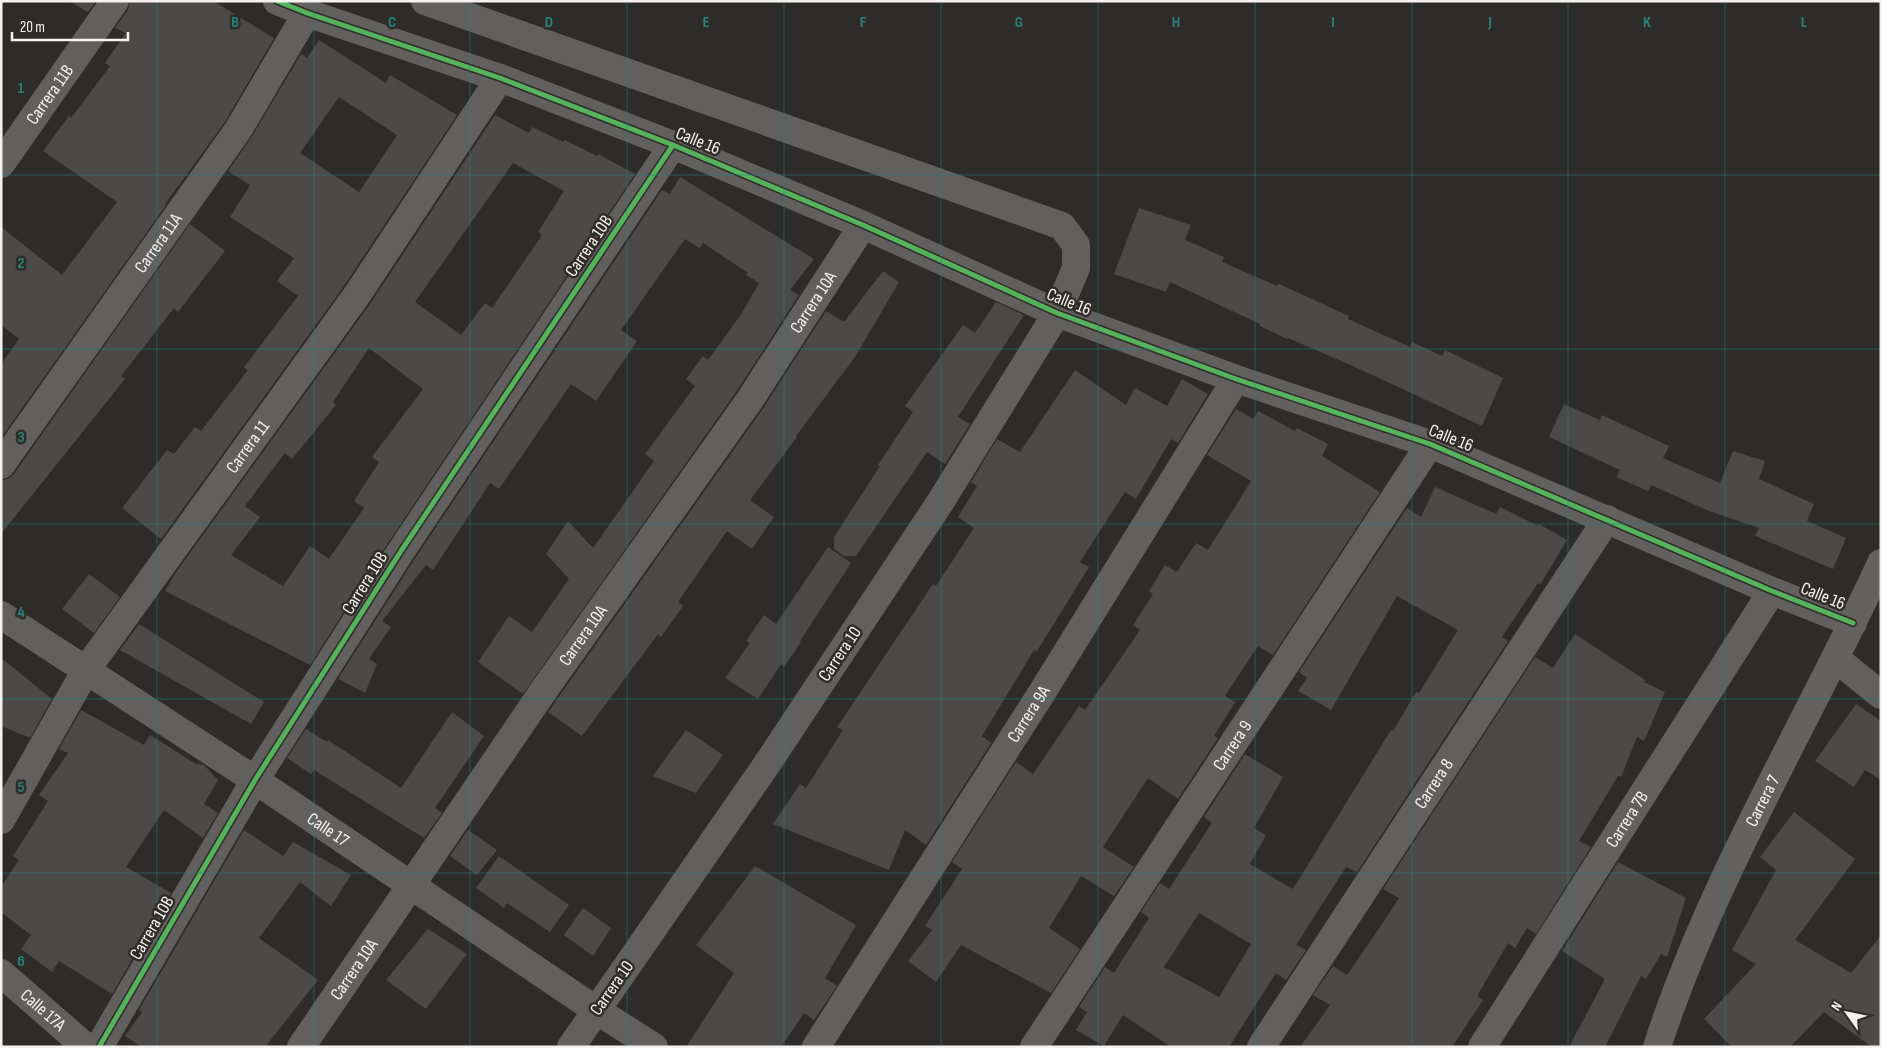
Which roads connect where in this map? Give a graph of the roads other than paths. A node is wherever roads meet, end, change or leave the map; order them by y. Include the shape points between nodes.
1 (115, 1) edge
2 (277, 1) edge
3 (425, 1) edge
4 (307, 13) junction
5 (500, 78) junction
6 (673, 145) junction
7 (1, 164) edge
8 (863, 225) junction
9 (1057, 313) junction
10 (1236, 379) junction
11 (1430, 444) junction
12 (1, 465) edge
13 (1606, 519) junction
14 (1881, 563) edge
15 (1772, 591) junction
16 (1, 615) edge
17 (1853, 623) junction
18 (1835, 658) junction
19 (86, 670) junction
20 (1881, 695) edge
21 (255, 780) junction
22 (1, 820) edge
23 (410, 886) junction
24 (1, 973) edge
25 (596, 1010) junction
26 (86, 1047) edge
27 (98, 1047) edge
28 (301, 1047) edge
29 (572, 1047) edge
30 (654, 1047) edge
31 (816, 1047) edge
32 (1034, 1047) edge
33 (1261, 1047) edge
34 (1482, 1047) edge
35 (1657, 1047) edge

1 - 7 street, Carrera 11B
2 - 4 street, Calle 16
3 - 9 street, Carrera 10 via 1062,226 1076,245 1076,268
4 - 5 street, Calle 16
4 - 12 street, Carrera 11A via 238,130
5 - 6 street, Calle 16
5 - 19 street, Carrera 11 via 356,295
6 - 8 street, Calle 16
6 - 21 street, Carrera 10B via 401,551
8 - 9 street, Calle 16
8 - 23 street, Carrera 10A via 749,401
9 - 10 street, Calle 16
9 - 25 street, Carrera 10 via 941,501 767,764
10 - 11 street, Calle 16
10 - 31 street, Carrera 9A via 1041,694
11 - 13 street, Calle 16
11 - 32 street, Carrera 9
13 - 15 street, Calle 16
13 - 33 street, Carrera 8
14 - 17 street, Carrera 7
15 - 17 street, Calle 16
15 - 34 street, Carrera 7B
16 - 19 street, Calle 17
17 - 18 street, Carrera 7
18 - 20 street
18 - 35 street, Carrera 7 via 1717,894 1667,1014
19 - 21 street, Calle 17
19 - 22 street, Carrera 11
21 - 23 street, Calle 17
21 - 27 street, Carrera 10B
23 - 25 street, Calle 17
23 - 28 street, Carrera 10A
24 - 26 street, Calle 17A
25 - 29 street, Carrera 10
25 - 30 street, Calle 17

